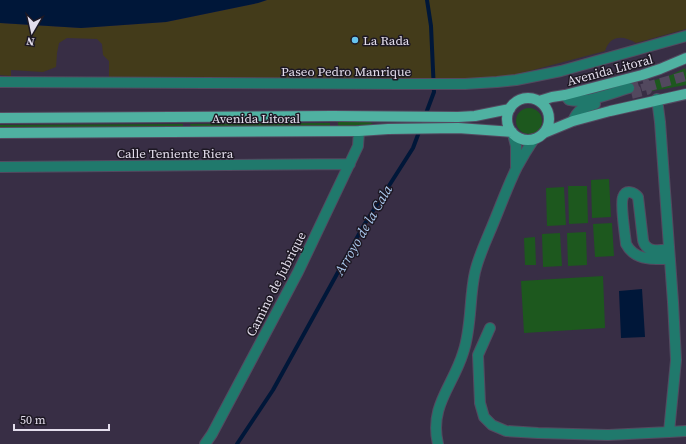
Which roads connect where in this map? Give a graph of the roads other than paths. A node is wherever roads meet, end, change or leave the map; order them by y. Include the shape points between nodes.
1 (686, 36) edge
2 (686, 58) edge
3 (0, 82) edge
4 (686, 94) edge
5 (565, 95) junction
6 (657, 100) junction
7 (539, 101) junction
8 (510, 109) junction
9 (0, 118) edge
10 (573, 121) junction
11 (359, 131) junction
12 (0, 133) edge
13 (513, 133) junction
14 (544, 133) junction
15 (534, 139) junction
16 (350, 164) junction
17 (0, 167) edge
18 (516, 169) junction
19 (670, 254) junction
20 (490, 328) dead end
21 (686, 431) edge
22 (669, 432) junction
23 (205, 444) edge
24 (438, 444) edge

1 - 3 street, Paseo Pedro Manrique via 561,71 516,80 465,84
2 - 5 main road, Avenida Litoral via 660,70
4 - 6 main road
5 - 7 main road, Avenida Litoral
5 - 10 street via 569,100 576,102 630,91 585,107 576,113
6 - 10 main road
6 - 19 street
7 - 8 main road via 526,98
7 - 14 main road via 549,116
8 - 9 main road, Avenida Litoral via 458,117
8 - 13 main road via 508,121
10 - 14 main road
11 - 12 main road, Avenida Litoral
11 - 13 main road, Avenida Litoral via 458,128
11 - 16 street, Camino de Jubrique via 358,146
13 - 15 main road via 523,139
13 - 18 street
14 - 15 main road
15 - 18 street
16 - 17 street, Calle Teniente Riera
16 - 23 street, Camino de Jubrique via 298,272
18 - 24 street via 477,263 472,286 469,331 459,364 437,412 435,428
19 - 19 street via 651,250 646,246 638,197 632,192 624,194 622,204 628,249 644,258
19 - 22 street via 676,360
20 - 22 street via 478,355 480,403 484,417 492,425 506,431 538,433 608,435
21 - 22 street

